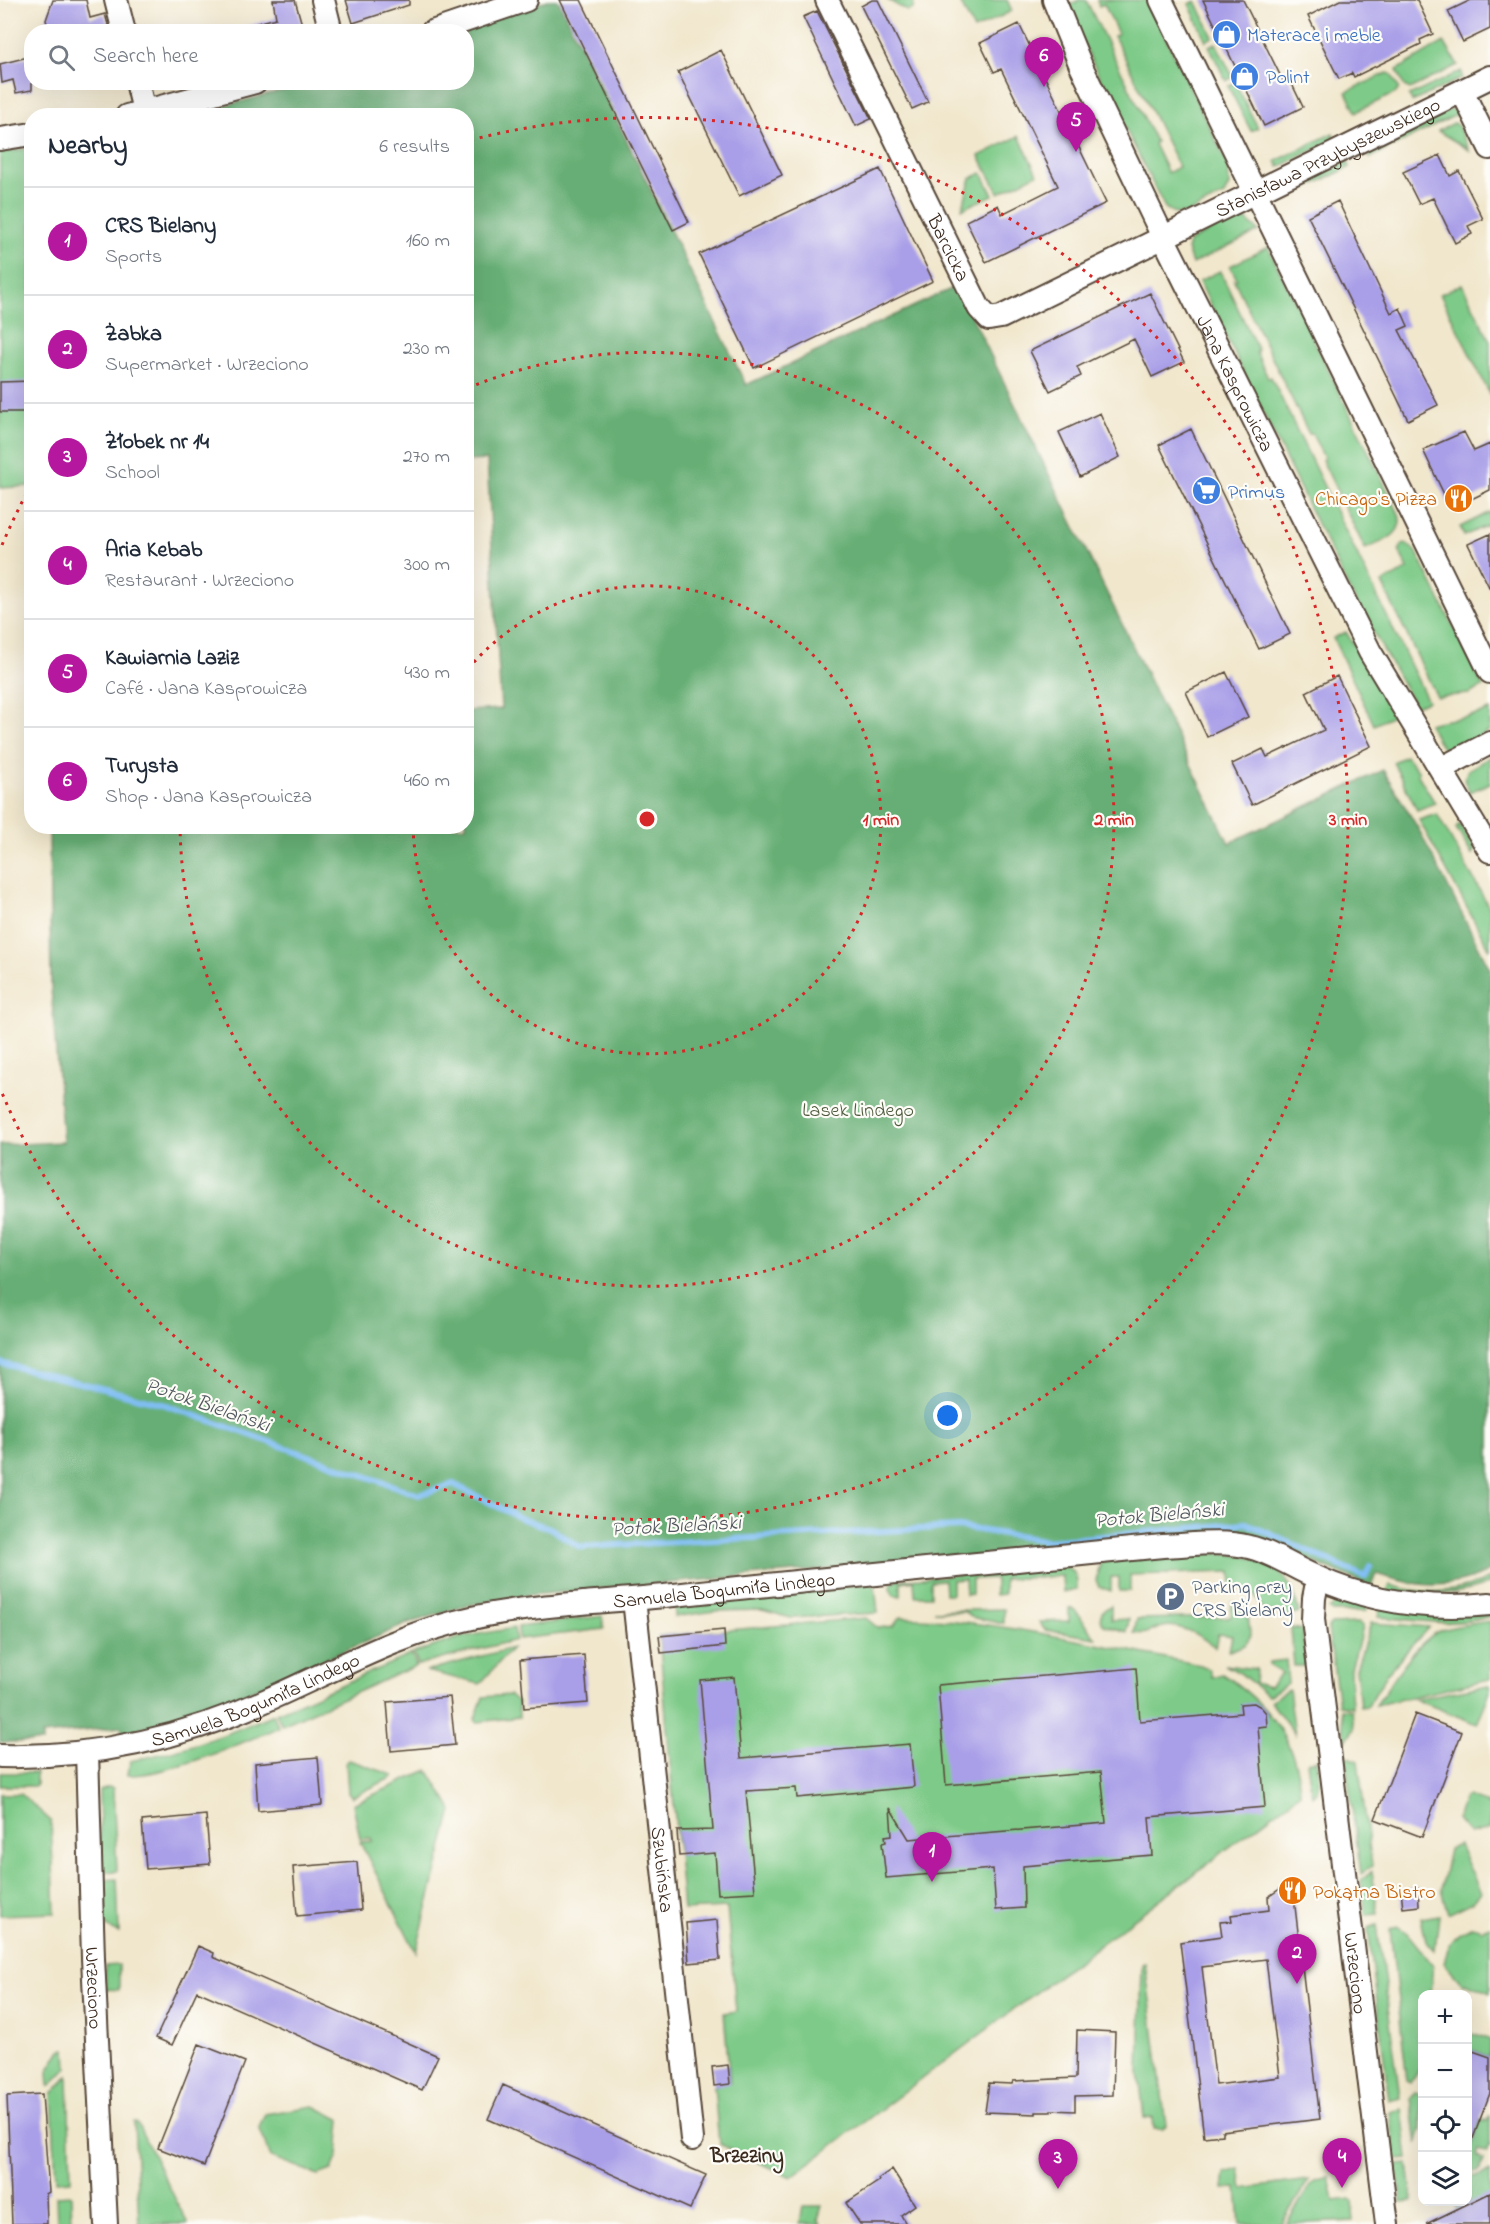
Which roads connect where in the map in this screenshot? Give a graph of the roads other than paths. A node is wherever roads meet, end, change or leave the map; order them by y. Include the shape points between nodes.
1 (116, 0) edge
2 (322, 0) edge
3 (526, 0) edge
4 (827, 0) edge
5 (1054, 0) edge
6 (1161, 0) edge
7 (122, 24) edge
8 (329, 24) edge
9 (456, 24) edge
10 (1490, 77) edge
11 (136, 90) edge
12 (224, 90) edge
13 (1462, 91) junction
14 (135, 108) edge
15 (154, 108) edge
16 (24, 135) edge
17 (0, 139) edge
18 (1490, 148) edge
19 (1256, 190) junction
20 (1164, 239) junction
21 (1490, 672) edge
22 (1490, 744) edge
23 (1442, 768) junction
24 (1490, 851) edge
25 (1318, 1578) junction
26 (1490, 1589) edge
27 (634, 1599) junction
28 (1490, 1604) edge
29 (1460, 1607) junction
30 (87, 1752) junction
31 (0, 1756) edge
32 (692, 2139) dead end
33 (105, 2224) edge
34 (1387, 2224) edge

1 - 7 street
2 - 8 street
3 - 9 street
4 - 20 street, Barcicka via 979,308 989,319 1001,317
5 - 20 street, Jana Kasprowicza via 1081,66
6 - 19 street
10 - 13 street, Stanisława Przybyszewskiego
11 - 14 street
12 - 15 street
13 - 18 street
13 - 19 street, Stanisława Przybyszewskiego
16 - 17 street
19 - 20 street, Stanisława Przybyszewskiego
19 - 21 street
20 - 23 street, Jana Kasprowicza via 1370,652
22 - 23 street
23 - 24 street, Jana Kasprowicza
25 - 27 street, Samuela Bogumiła Lindego via 1253,1548 1214,1543
25 - 29 street, Samuela Bogumiła Lindego via 1401,1604
25 - 34 street, Wrzeciono via 1313,1619
26 - 29 street
27 - 30 street, Samuela Bogumiła Lindego via 452,1622 396,1640 265,1701 184,1731
27 - 32 street, Szubińska
28 - 29 street, Samuela Bogumiła Lindego
30 - 31 street, Samuela Bogumiła Lindego
30 - 33 street, Wrzeciono

